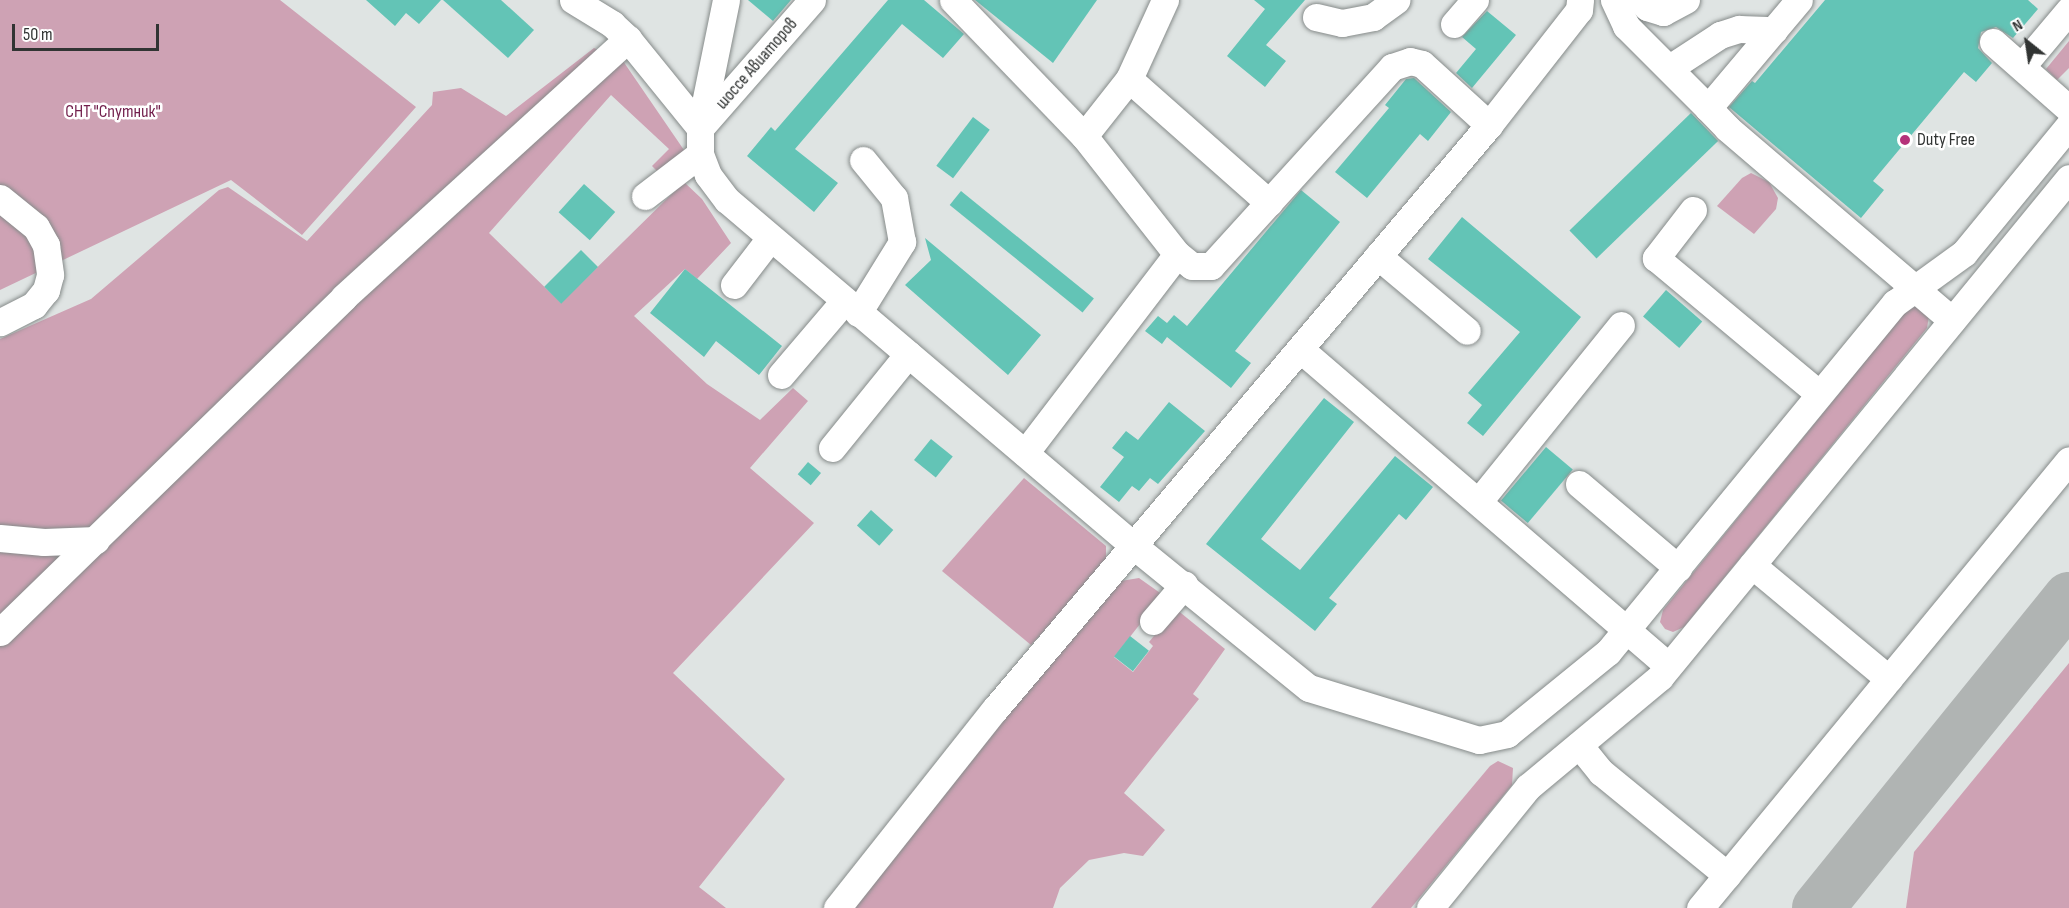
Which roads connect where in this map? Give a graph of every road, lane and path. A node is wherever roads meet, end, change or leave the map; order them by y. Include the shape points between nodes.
1 (573, 0) edge
2 (726, 0) edge
3 (812, 0) edge
4 (953, 0) edge
5 (1165, 0) edge
6 (1396, 0) edge
7 (1475, 0) edge
8 (1580, 0) edge
9 (1614, 0) edge
10 (1641, 0) edge
11 (1686, 0) edge
12 (1799, 0) edge
13 (2069, 10) edge
14 (1316, 16) dead end
15 (1454, 24) dead end
16 (1774, 30) junction
17 (628, 39) junction
18 (1993, 42) dead end
19 (2022, 66) junction
20 (1671, 67) junction
21 (1129, 79) junction
22 (1708, 108) junction
23 (2069, 109) edge
24 (1489, 125) junction
25 (2069, 125) edge
26 (1084, 136) junction
27 (700, 141) junction
28 (863, 160) dead end
29 (2069, 178) edge
30 (645, 196) dead end
31 (0, 198) edge
32 (1269, 203) junction
33 (1693, 210) dead end
34 (770, 238) junction
35 (1177, 254) junction
36 (1378, 256) junction
37 (734, 285) dead end
38 (1914, 289) junction
39 (851, 307) junction
40 (1952, 320) junction
41 (0, 322) edge
42 (1621, 325) dead end
43 (1467, 331) dead end
44 (1300, 349) junction
45 (908, 354) junction
46 (781, 375) dead end
47 (1819, 394) junction
48 (832, 448) dead end
49 (1025, 453) junction
50 (2069, 460) edge
51 (1579, 484) dead end
52 (1479, 501) junction
53 (0, 538) edge
54 (96, 540) junction
55 (1134, 546) junction
56 (1752, 565) junction
57 (1678, 568) junction
58 (1184, 585) junction
59 (1153, 621) dead end
60 (1628, 630) junction
61 (0, 632) edge
62 (1668, 666) junction
63 (1889, 679) junction
64 (1579, 745) junction
65 (1727, 875) junction
66 (837, 908) edge
67 (1430, 908) edge
68 (1700, 908) edge

1 - 17 lane
2 - 27 lane
3 - 27 lane, шоссе Авиаторов
4 - 26 lane
5 - 21 lane
6 - 14 lane via 1373,16 1342,23
7 - 15 lane
8 - 24 lane via 1580,10
9 - 20 lane via 1626,26
10 - 11 lane via 1647,7 1663,12
12 - 16 lane
13 - 19 lane
16 - 20 lane via 1739,29 1720,35
16 - 22 lane
17 - 27 lane
17 - 54 lane via 344,297
18 - 19 lane
19 - 23 lane
20 - 22 lane
21 - 26 lane
21 - 32 lane
22 - 38 lane
24 - 32 lane via 1422,64 1400,63
24 - 36 lane
25 - 38 lane via 1964,253
26 - 35 lane
27 - 30 lane, шоссе Авиаторов
27 - 34 lane via 708,175 727,200
28 - 39 lane via 894,198 902,242
29 - 40 lane
31 - 41 lane via 36,227 46,245 50,275 46,290 34,305
32 - 35 lane via 1211,266 1192,266
33 - 47 lane via 1656,258
34 - 37 lane
34 - 39 lane
35 - 49 lane
36 - 43 lane
36 - 44 lane
38 - 40 lane
38 - 47 lane via 1895,303
39 - 45 lane
39 - 46 lane
40 - 56 lane
42 - 52 lane
44 - 52 lane
44 - 55 lane
45 - 48 lane
45 - 49 lane
47 - 57 lane
49 - 55 lane
50 - 63 lane
51 - 57 lane
52 - 60 lane
53 - 54 lane via 44,542
54 - 61 lane
55 - 58 lane
55 - 66 lane via 995,709
56 - 62 lane
56 - 63 lane
57 - 60 lane
58 - 59 lane
58 - 60 lane via 1315,692 1479,740 1506,734 1608,652
60 - 62 lane
62 - 64 lane via 1650,686
63 - 65 lane
64 - 65 lane via 1601,772
64 - 67 lane via 1528,787
65 - 68 lane

